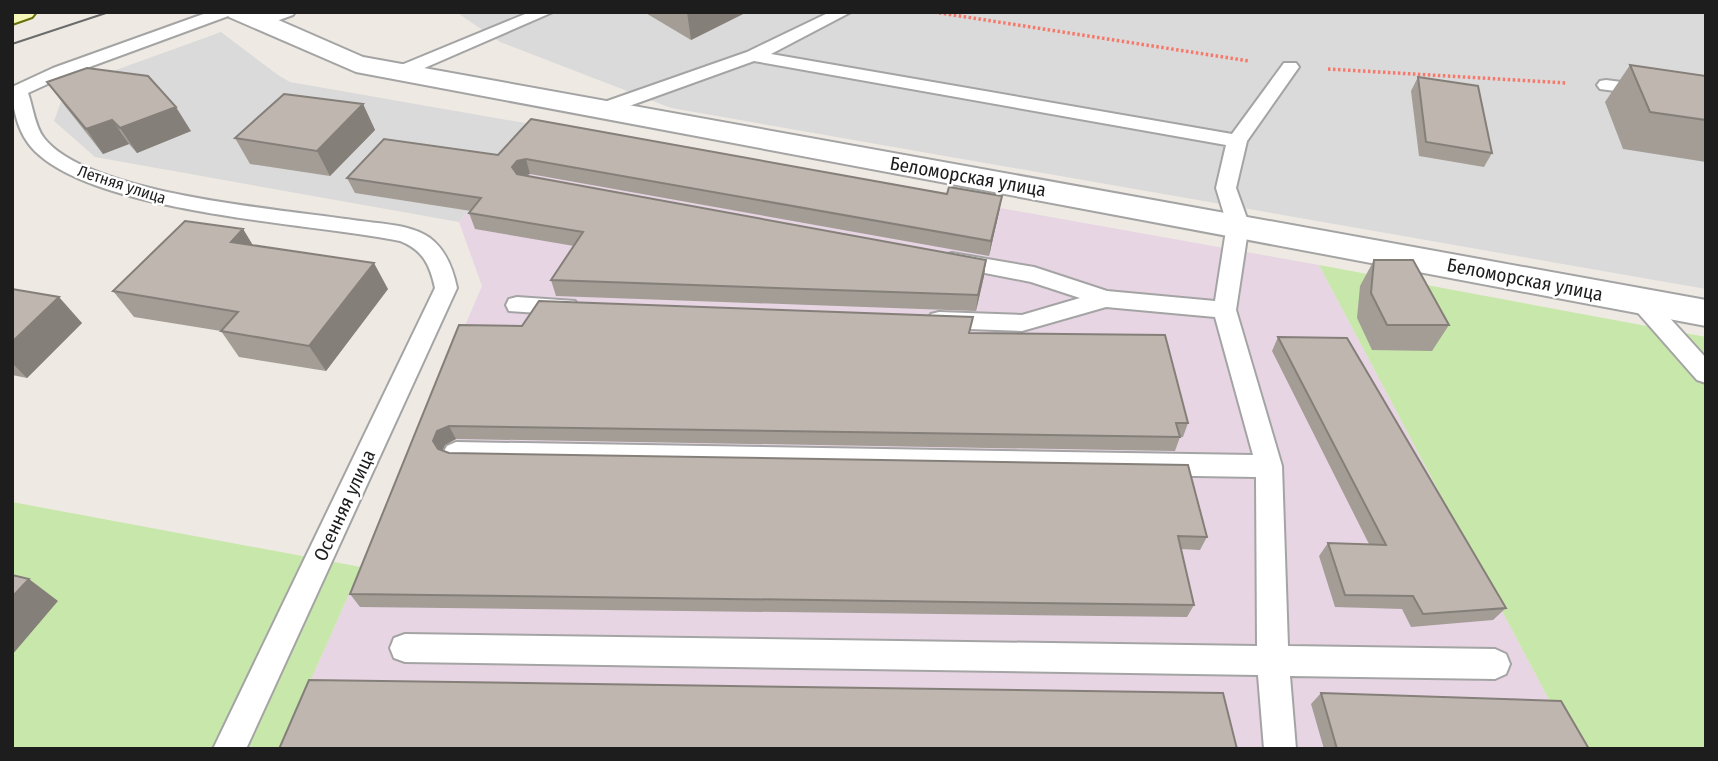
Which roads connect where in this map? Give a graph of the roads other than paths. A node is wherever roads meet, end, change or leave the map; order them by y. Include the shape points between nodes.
1 (23, 12) edge
2 (225, 12) edge
3 (287, 12) edge
4 (545, 12) edge
5 (842, 12) edge
6 (12, 16) edge
7 (248, 17) edge
8 (753, 56) junction
9 (1290, 67) dead end
10 (400, 72) junction
11 (1606, 85) dead end
12 (15, 92) edge
13 (1706, 98) edge
14 (600, 110) junction
15 (1237, 141) junction
16 (1238, 225) junction
17 (925, 255) edge
18 (439, 259) joint
19 (1106, 299) junction
20 (1640, 300) junction
21 (517, 305) dead end
22 (585, 308) edge
23 (1226, 310) junction
24 (1706, 313) edge
25 (913, 320) edge
26 (1706, 374) edge
27 (456, 453) edge
28 (1269, 466) junction
29 (405, 648) dead end
30 (1273, 663) junction
31 (1495, 664) dead end
32 (229, 749) edge
33 (1280, 749) edge

1 - 6 main road
2 - 12 lane, Летняя улица
3 - 7 lane
4 - 10 lane
5 - 8 lane
7 - 10 street, Беломорская улица via 356,64
8 - 14 lane
8 - 15 lane
9 - 15 lane
10 - 14 street, Беломорская улица
11 - 13 lane
12 - 18 lane, Летняя улица via 36,140 60,162 114,184 172,200 412,238
14 - 16 street, Беломорская улица
15 - 16 lane via 1226,188
16 - 20 street, Беломорская улица
16 - 23 lane
17 - 19 lane via 1034,275
18 - 32 lane, Осенняя улица via 446,288
19 - 23 lane
19 - 25 lane via 1023,323
20 - 24 street, Беломорская улица
20 - 26 lane
21 - 22 lane
23 - 28 lane
27 - 28 lane
28 - 30 lane
29 - 30 lane
30 - 31 lane
30 - 33 lane

